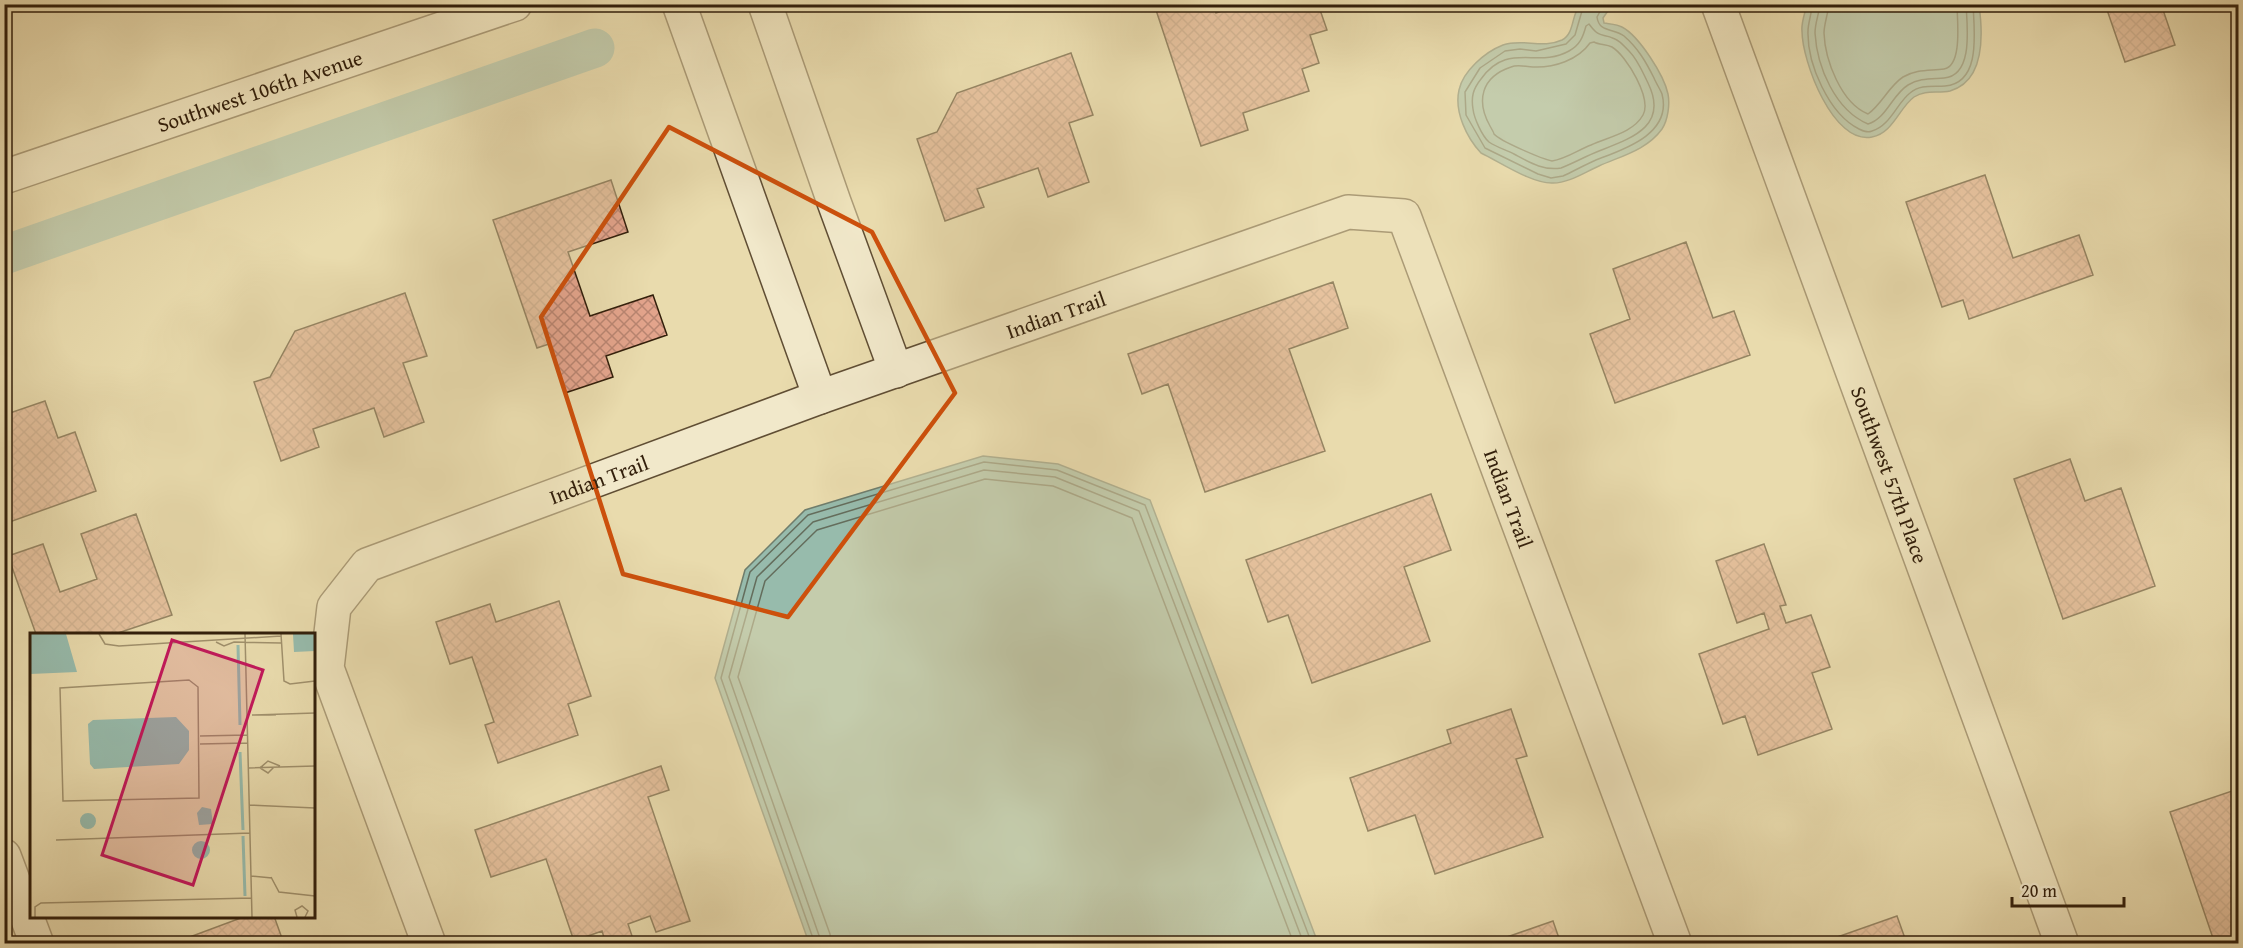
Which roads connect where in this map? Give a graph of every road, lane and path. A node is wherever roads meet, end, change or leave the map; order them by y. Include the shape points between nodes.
1 (515, 4) edge
2 (679, 4) edge
3 (765, 4) edge
4 (1718, 4) edge
5 (480, 10) edge
6 (4, 177) edge
7 (896, 370) junction
8 (820, 397) junction
9 (4, 856) edge
10 (37, 944) edge
11 (429, 944) edge
12 (1675, 944) edge
13 (2061, 944) edge

1 - 5 street, Southwest 106th Avenue
2 - 8 street
3 - 7 street
4 - 13 street, Southwest 57th Place
5 - 6 street, Southwest 106th Avenue
7 - 8 street, Indian Trail
7 - 12 street, Indian Trail via 1348,212 1404,216
8 - 11 street, Indian Trail via 367,565 334,607 327,668
9 - 10 street

